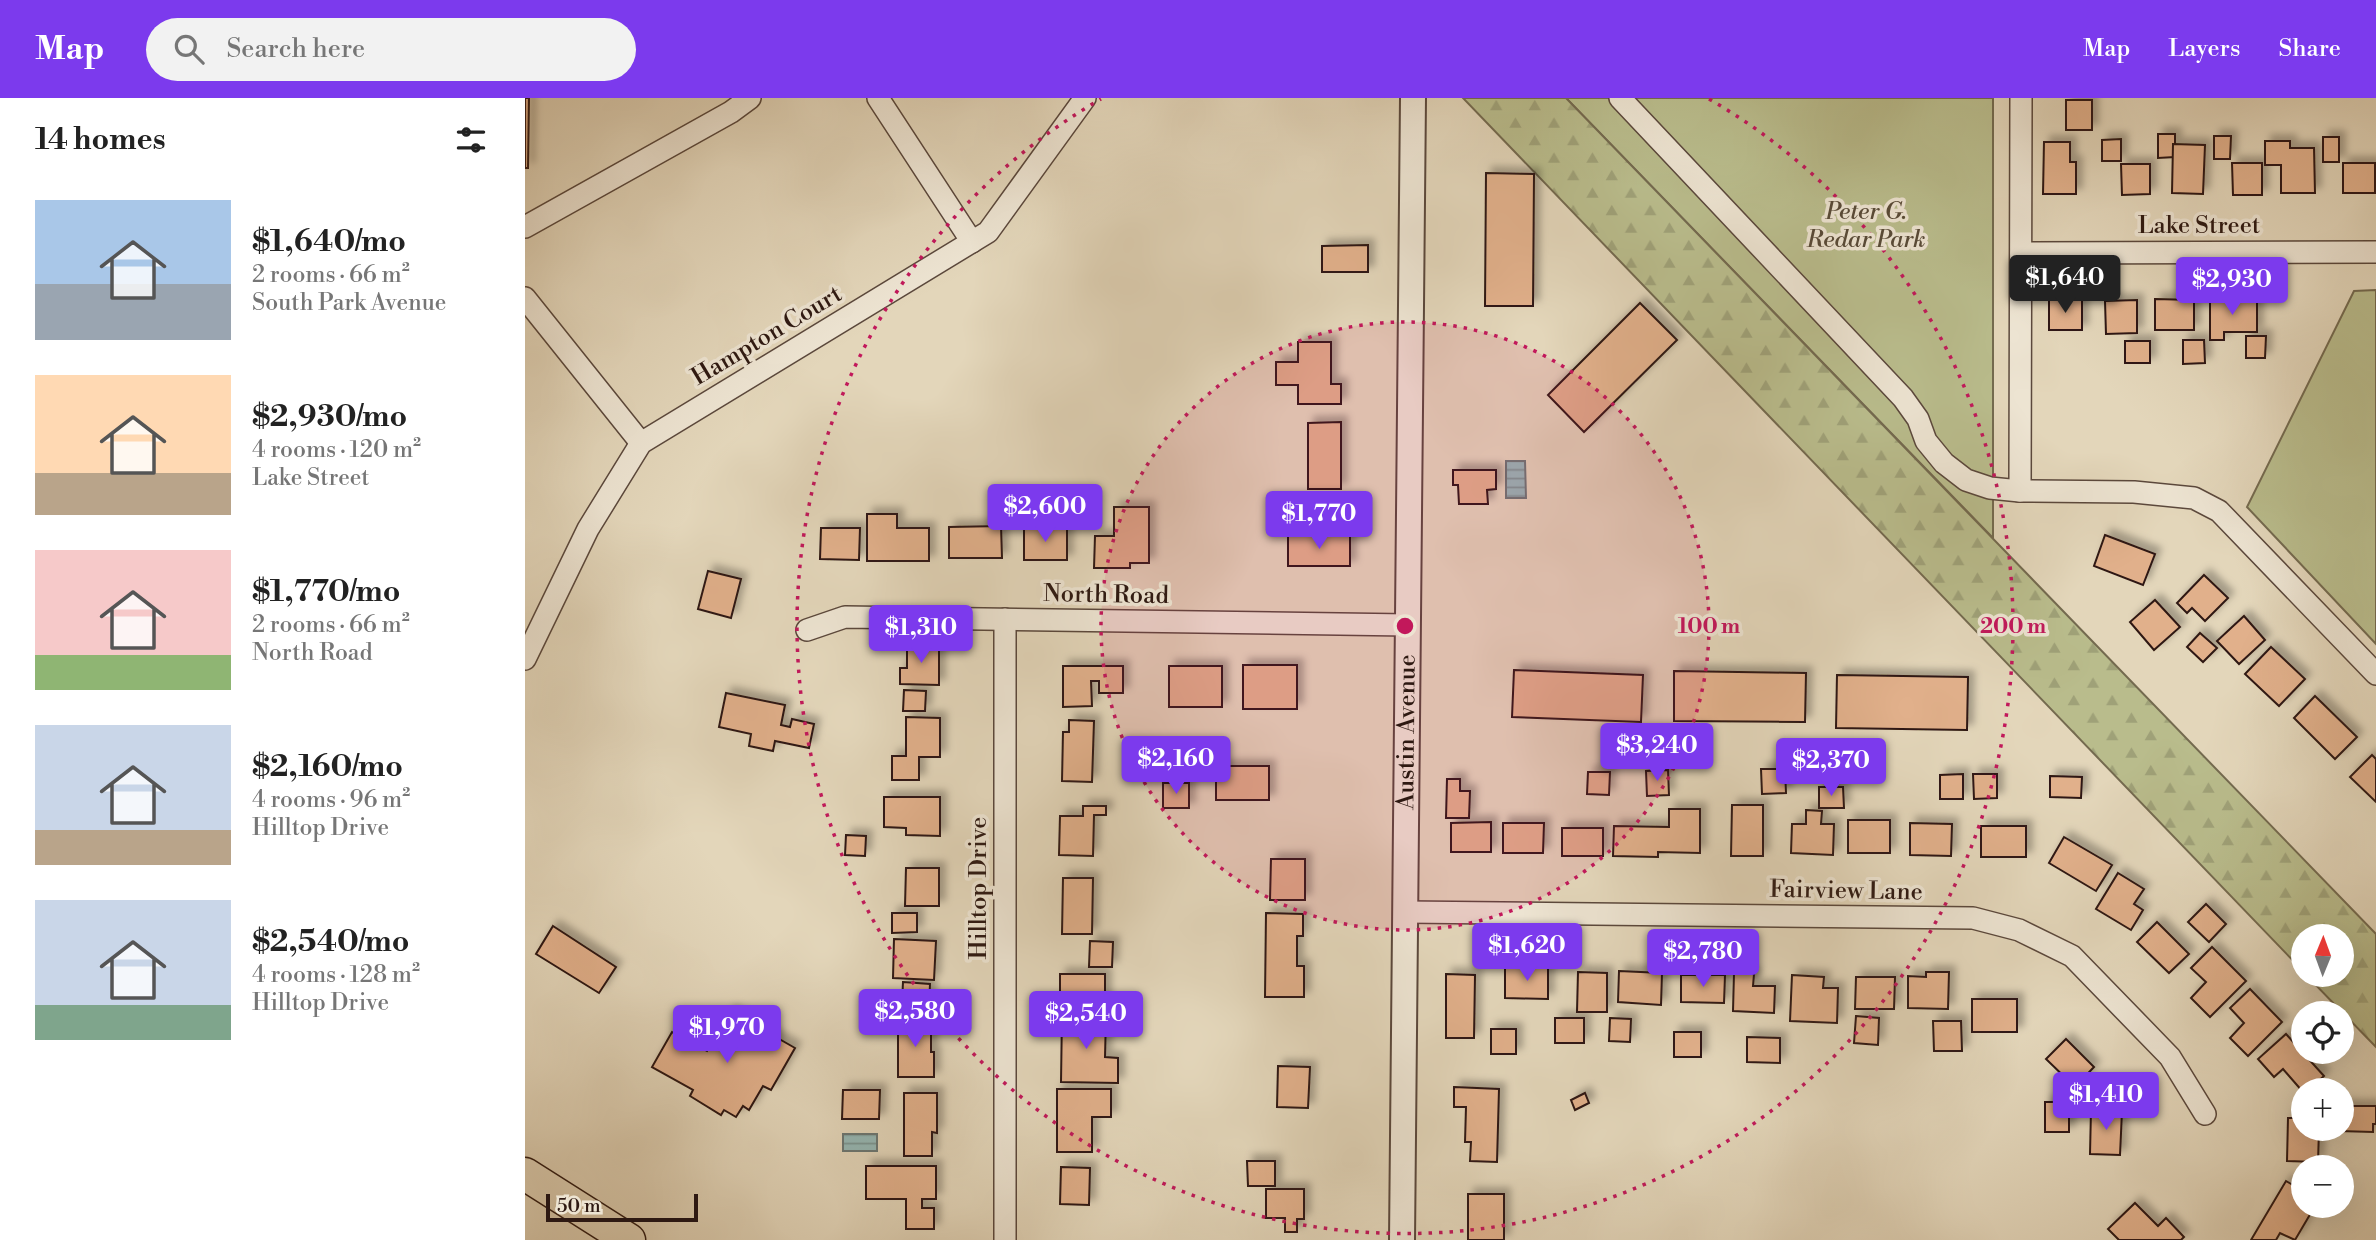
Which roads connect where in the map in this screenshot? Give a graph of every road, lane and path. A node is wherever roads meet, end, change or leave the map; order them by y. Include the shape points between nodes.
1 (750, 98) edge
2 (878, 98) edge
3 (1085, 98) edge
4 (1413, 98) edge
5 (1620, 98) edge
6 (2021, 98) edge
7 (525, 227) edge
8 (972, 242) junction
9 (2376, 252) edge
10 (2021, 253) junction
11 (525, 298) edge
12 (641, 443) junction
13 (2020, 491) junction
14 (1005, 620) junction
15 (1408, 625) junction
16 (807, 630) dead end
17 (525, 659) edge
18 (2376, 674) edge
19 (1405, 912) junction
20 (2205, 1114) dead end
21 (525, 1174) edge
22 (629, 1240) edge
23 (1005, 1240) edge
24 (1402, 1240) edge

1 - 7 street
2 - 8 street
3 - 8 street, Hampton Court via 988,232
4 - 15 street, Austin Avenue
5 - 13 street via 1903,398 1944,463 1966,480
6 - 10 street
8 - 12 street, Hampton Court
9 - 10 street, Lake Street
10 - 13 street
11 - 12 street
12 - 17 street, Hampton Court via 588,529
13 - 18 street via 2134,492 2193,498 2219,510
14 - 15 street, North Road
14 - 16 street, North Road via 845,617
14 - 23 street, Hilltop Drive
15 - 19 street, Austin Avenue
19 - 20 street, Fairview Lane via 1973,918 2019,930 2072,956 2170,1057
19 - 24 street, Austin Avenue
21 - 22 main road

